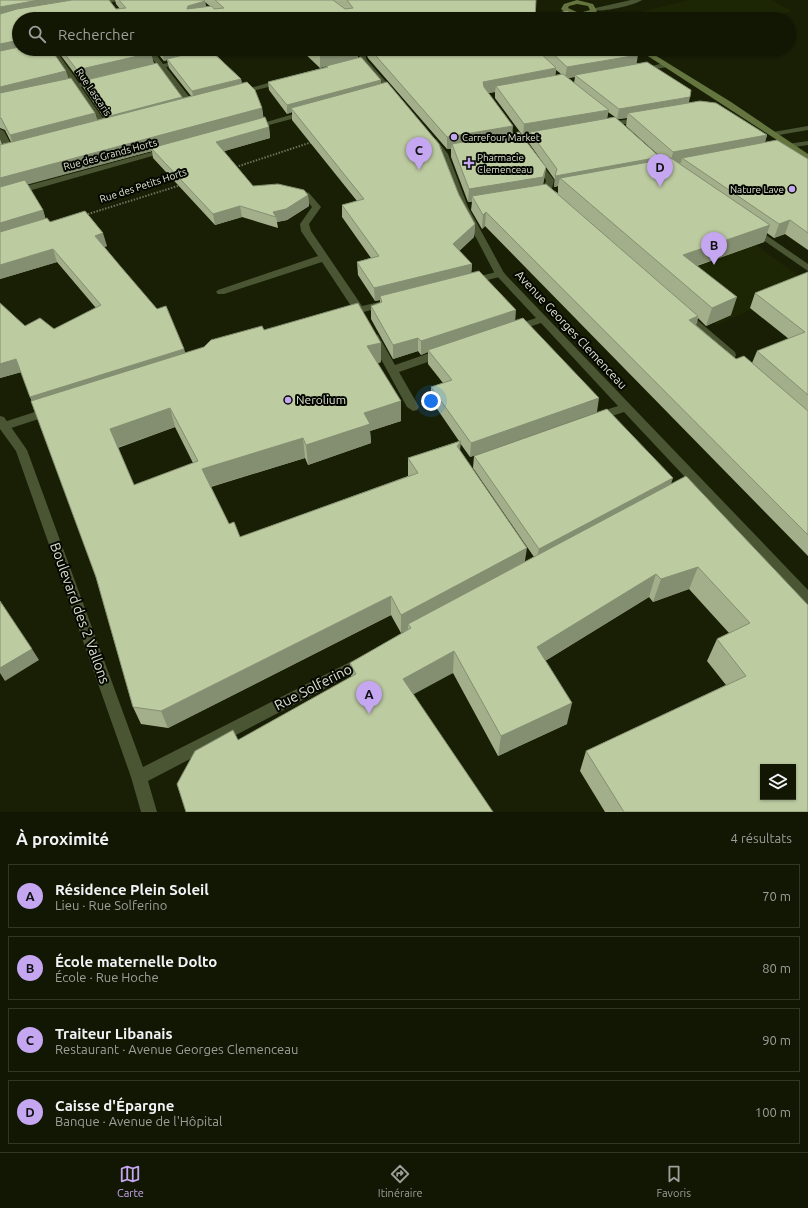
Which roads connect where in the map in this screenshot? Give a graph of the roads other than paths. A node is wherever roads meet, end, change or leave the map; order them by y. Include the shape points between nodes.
1 (119, 0) edge
2 (639, 0) edge
3 (571, 1) edge
4 (109, 2) junction
5 (88, 6) edge
6 (114, 8) edge
7 (594, 9) junction
8 (568, 12) edge
9 (593, 12) edge
10 (53, 56) edge
11 (153, 56) edge
12 (204, 56) edge
13 (360, 56) edge
14 (650, 56) edge
15 (664, 65) junction
16 (161, 66) junction
17 (138, 71) edge
18 (634, 71) edge
19 (108, 78) edge
20 (289, 79) edge
21 (78, 86) junction
22 (54, 91) edge
23 (230, 95) edge
24 (398, 101) edge
25 (728, 104) junction
26 (191, 105) edge
27 (715, 106) edge
28 (312, 111) edge
29 (651, 117) edge
30 (600, 126) edge
31 (105, 127) edge
32 (808, 128) edge
33 (0, 130) edge
34 (244, 130) edge
35 (426, 133) edge
36 (555, 134) edge
37 (773, 134) junction
38 (503, 143) edge
39 (808, 143) edge
40 (790, 145) junction
41 (175, 148) edge
42 (775, 148) edge
43 (0, 155) edge
44 (532, 157) edge
45 (808, 158) edge
46 (306, 195) edge
47 (0, 196) edge
48 (558, 204) edge
49 (744, 223) edge
50 (323, 258) junction
51 (808, 268) edge
52 (500, 274) junction
53 (463, 284) edge
54 (221, 292) dead end
55 (396, 300) edge
56 (677, 308) edge
57 (359, 310) junction
58 (337, 316) edge
59 (542, 319) junction
60 (505, 332) edge
61 (452, 349) edge
62 (737, 360) edge
63 (392, 370) junction
64 (413, 407) dead end
65 (626, 407) junction
66 (57, 409) edge
67 (588, 420) edge
68 (3, 423) edge
69 (697, 482) junction
70 (683, 490) edge
71 (808, 599) edge
72 (377, 654) edge
73 (139, 777) junction
74 (149, 812) edge

1 - 4 street
2 - 7 street
3 - 7 main road via 586,3
3 - 8 main road via 565,6
4 - 5 street
4 - 6 street
7 - 9 main road
10 - 21 street, Rue Lascaris
11 - 16 street
12 - 16 street
13 - 24 street via 360,61 385,91
14 - 15 main road
15 - 18 street
15 - 25 main road
16 - 17 street
16 - 26 street
19 - 21 street
20 - 23 street
21 - 22 street
21 - 31 street, Rue Lascaris
25 - 27 street
25 - 37 main road
28 - 34 street
29 - 30 street via 612,121
32 - 37 street
33 - 43 street via 15,151
35 - 52 street, Avenue Georges Clemenceau via 448,154 468,206
36 - 38 street
37 - 40 main road
39 - 40 street
40 - 42 street
40 - 45 main road
41 - 47 street, Rue des Grands Horts
44 - 48 street via 550,180 547,193
46 - 50 street via 316,207 304,224
49 - 51 street
50 - 54 street
50 - 57 street
52 - 53 street
52 - 59 street, Avenue Georges Clemenceau
55 - 57 street
56 - 62 street
57 - 58 street
57 - 63 street
59 - 60 street
59 - 65 street, Avenue Georges Clemenceau
61 - 63 street
63 - 64 street
65 - 67 street
65 - 69 street, Avenue Georges Clemenceau
66 - 68 street
68 - 73 street, Boulevard des 2 Vallons via 21,450
69 - 70 street
69 - 71 street, Avenue Georges Clemenceau
72 - 73 street, Rue Solferino
73 - 74 street, Boulevard des 2 Vallons

